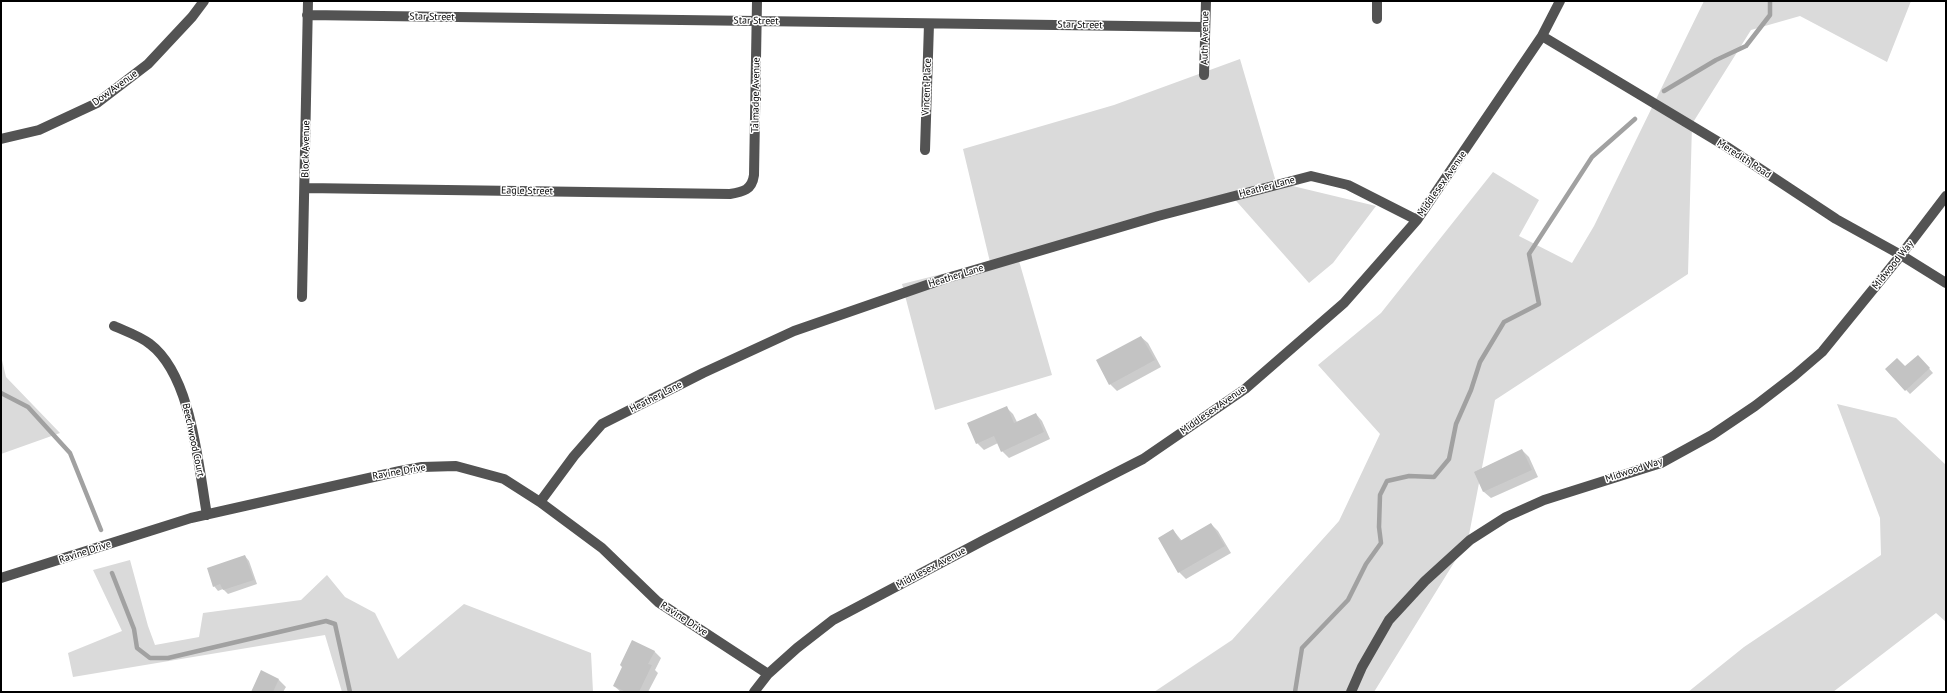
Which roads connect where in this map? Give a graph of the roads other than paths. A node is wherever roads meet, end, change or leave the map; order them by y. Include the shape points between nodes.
1 (204, 1) edge
2 (308, 1) edge
3 (757, 1) edge
4 (1206, 1) edge
5 (1377, 1) edge
6 (1560, 1) edge
7 (307, 15) junction
8 (1377, 19) dead end
9 (757, 21) junction
10 (929, 24) junction
11 (1205, 27) junction
12 (1542, 36) junction
13 (1204, 76) dead end
14 (1, 139) edge
15 (925, 150) dead end
16 (305, 188) junction
17 (749, 188) joint
18 (1946, 196) edge
19 (1417, 220) junction
20 (1901, 255) junction
21 (1946, 283) edge
22 (302, 296) dead end
23 (114, 326) dead end
24 (540, 502) junction
25 (208, 514) junction
26 (1, 578) edge
27 (768, 674) junction
28 (754, 692) edge
29 (1351, 692) edge

1 - 14 street, Dow Avenue via 148,64 97,103 39,130
2 - 7 street, Block Avenue
3 - 9 street, Talmadge Avenue
4 - 11 street, Auth Avenue
5 - 8 street
6 - 12 street, Middlesex Avenue
7 - 9 street, Star Street
7 - 16 street, Block Avenue
9 - 10 street, Star Street
9 - 17 street, Talmadge Avenue via 754,175
10 - 11 street, Star Street
10 - 15 street, Vincent Place
11 - 13 street, Auth Avenue
12 - 19 street, Middlesex Avenue
12 - 20 street, Meredith Road via 1727,148 1836,219
16 - 17 street, Eagle Street via 730,194
16 - 22 street, Block Avenue
18 - 20 street, Midwood Way
19 - 24 street, Heather Lane via 1348,185 1311,176 1158,216 944,279 794,331 602,424 574,456
19 - 27 street, Middlesex Avenue via 1344,303 1245,389 1143,459 834,620
20 - 21 street, Meredith Road
20 - 29 street, Midwood Way via 1822,352 1755,406 1712,435 1661,463 1544,500 1506,517 1470,540 1425,581 1389,620
23 - 25 street, Beechwood Court via 150,344 167,362 182,391 190,417
24 - 25 street, Ravine Drive via 504,479 456,466 422,467
24 - 27 street, Ravine Drive via 602,548 658,602
25 - 26 street, Ravine Drive
27 - 28 street, Middlesex Avenue

